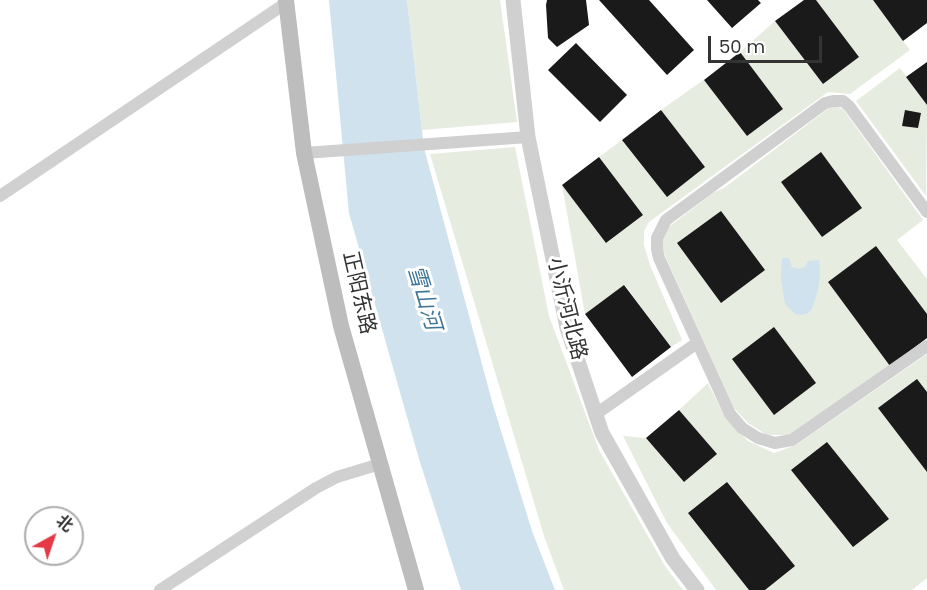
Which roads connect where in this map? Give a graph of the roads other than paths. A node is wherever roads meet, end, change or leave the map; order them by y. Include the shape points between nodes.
1 (513, 0) edge
2 (286, 1) edge
3 (528, 137) junction
4 (304, 153) junction
5 (0, 196) edge
6 (927, 212) edge
7 (697, 343) junction
8 (927, 346) edge
9 (596, 414) junction
10 (380, 464) junction
11 (160, 590) edge
12 (416, 590) edge
13 (697, 590) edge

1 - 3 street, 小沂河北路
2 - 4 main road, 正阳东路
2 - 5 street
3 - 4 street
3 - 9 street, 小沂河北路 via 567,328
4 - 10 main road, 正阳东路 via 341,326
6 - 7 street via 849,106 843,101 825,103 660,228 658,258
7 - 8 street via 730,414 742,428 775,443 792,440
7 - 9 street
9 - 13 street, 小沂河北路 via 674,559
10 - 11 street via 316,488
10 - 12 main road, 正阳东路

